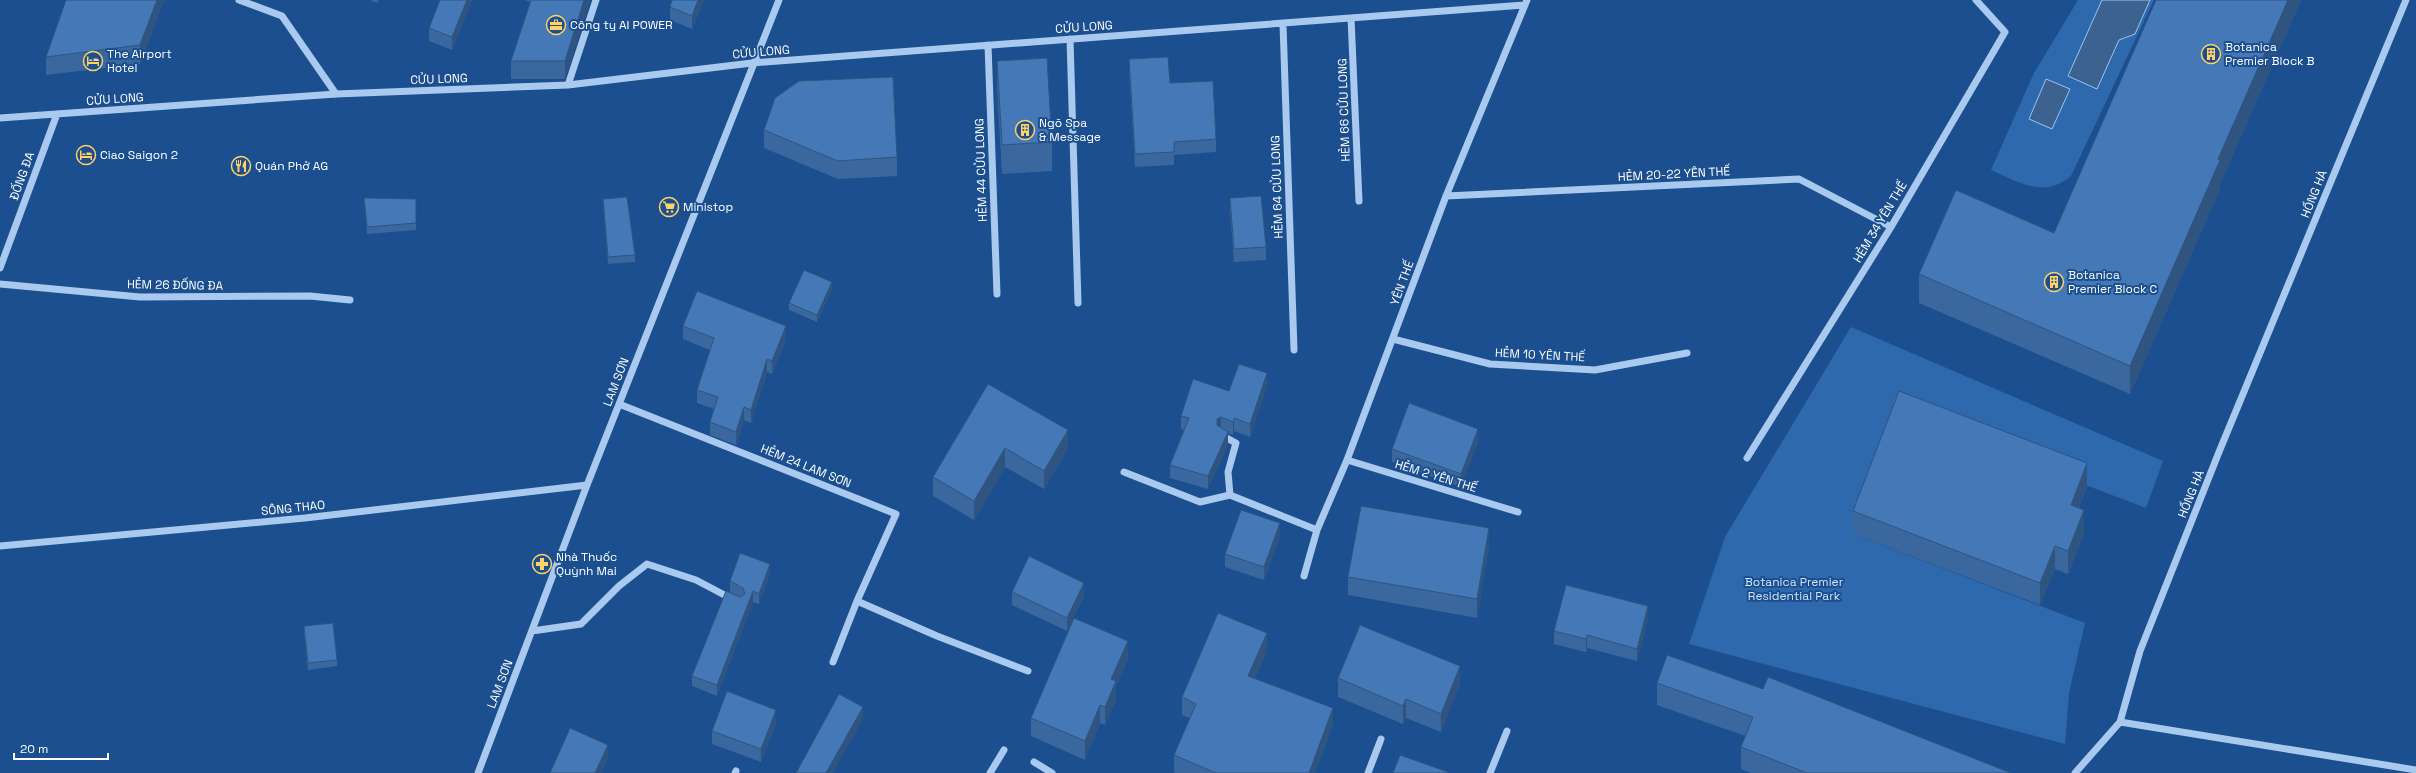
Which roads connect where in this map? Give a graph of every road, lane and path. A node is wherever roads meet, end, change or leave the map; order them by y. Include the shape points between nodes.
1 (239, 0) edge
2 (596, 0) edge
3 (778, 0) edge
4 (1976, 0) edge
5 (2406, 0) edge
6 (1526, 3) edge
7 (1351, 18) junction
8 (1283, 24) junction
9 (1070, 39) junction
10 (988, 46) junction
11 (752, 63) junction
12 (568, 85) junction
13 (336, 94) junction
14 (57, 114) junction
15 (0, 118) edge
16 (1446, 196) junction
17 (1359, 201) dead end
18 (1891, 227) junction
19 (0, 268) edge
20 (0, 284) edge
21 (997, 294) dead end
22 (350, 300) dead end
23 (1078, 302) dead end
24 (1393, 339) junction
25 (1294, 350) dead end
26 (1687, 352) dead end
27 (619, 404) junction
28 (1221, 436) edge
29 (1747, 458) dead end
30 (1347, 460) junction
31 (1124, 472) dead end
32 (587, 485) junction
33 (1230, 495) junction
34 (1518, 512) dead end
35 (1317, 530) junction
36 (0, 546) edge
37 (1304, 576) dead end
38 (856, 601) junction
39 (740, 603) edge
40 (532, 631) junction
41 (833, 662) dead end
42 (1028, 671) dead end
43 (2120, 722) junction
44 (1507, 731) dead end
45 (1381, 739) dead end
46 (1004, 750) dead end
47 (1034, 762) dead end
48 (2416, 770) edge
49 (478, 773) edge
50 (990, 773) edge
51 (1052, 773) edge
52 (1368, 773) edge
53 (1490, 773) edge
54 (2075, 773) edge

1 - 13 street via 282,16
2 - 12 street
3 - 11 street, LAM SƠN
4 - 18 street, HẺM 34 YÊN THẾ via 2005,32
5 - 43 street, HỒNG HÀ via 2143,644
6 - 7 street, CỬU LONG
6 - 16 street, YÊN THẾ
7 - 8 street, CỬU LONG
7 - 17 street, HẺM 66 CỬU LONG
8 - 9 street, CỬU LONG
8 - 25 street, HẺM 64 CỬU LONG
9 - 10 street, CỬU LONG
9 - 23 street
10 - 11 street, CỬU LONG
10 - 21 street, HẺM 44 CỬU LONG
11 - 12 street, CỬU LONG
11 - 27 street, LAM SƠN
12 - 13 street, CỬU LONG
13 - 14 street, CỬU LONG
14 - 15 street, CỬU LONG
14 - 19 street, ĐỐNG ĐA
16 - 18 street, HẺM 20-22 YÊN THẾ via 1799,179
16 - 24 street, YÊN THẾ
18 - 29 street, HẺM 34 YÊN THẾ
20 - 22 street, HẺM 26 ĐỐNG ĐA via 140,297 310,296
24 - 26 street, HẺM 10 YÊN THẾ via 1490,364 1595,370
24 - 30 street, YÊN THẾ
27 - 32 street, LAM SƠN
27 - 38 street, HẺM 24 LAM SƠN via 896,514
28 - 33 street via 1236,443 1228,472
30 - 34 street, HẺM 2 YÊN THẾ
30 - 35 street, YÊN THẾ
31 - 33 street via 1200,502
32 - 36 street, SÔNG THAO via 305,518
32 - 40 street, LAM SƠN
33 - 35 street
35 - 37 street, YÊN THẾ
38 - 41 street, HẺM 24 LAM SƠN
38 - 42 street
39 - 40 street via 696,580 647,564 619,586 581,624
40 - 49 street, LAM SƠN
43 - 48 street
43 - 54 street
44 - 53 street
45 - 52 street
46 - 50 street
47 - 51 street

